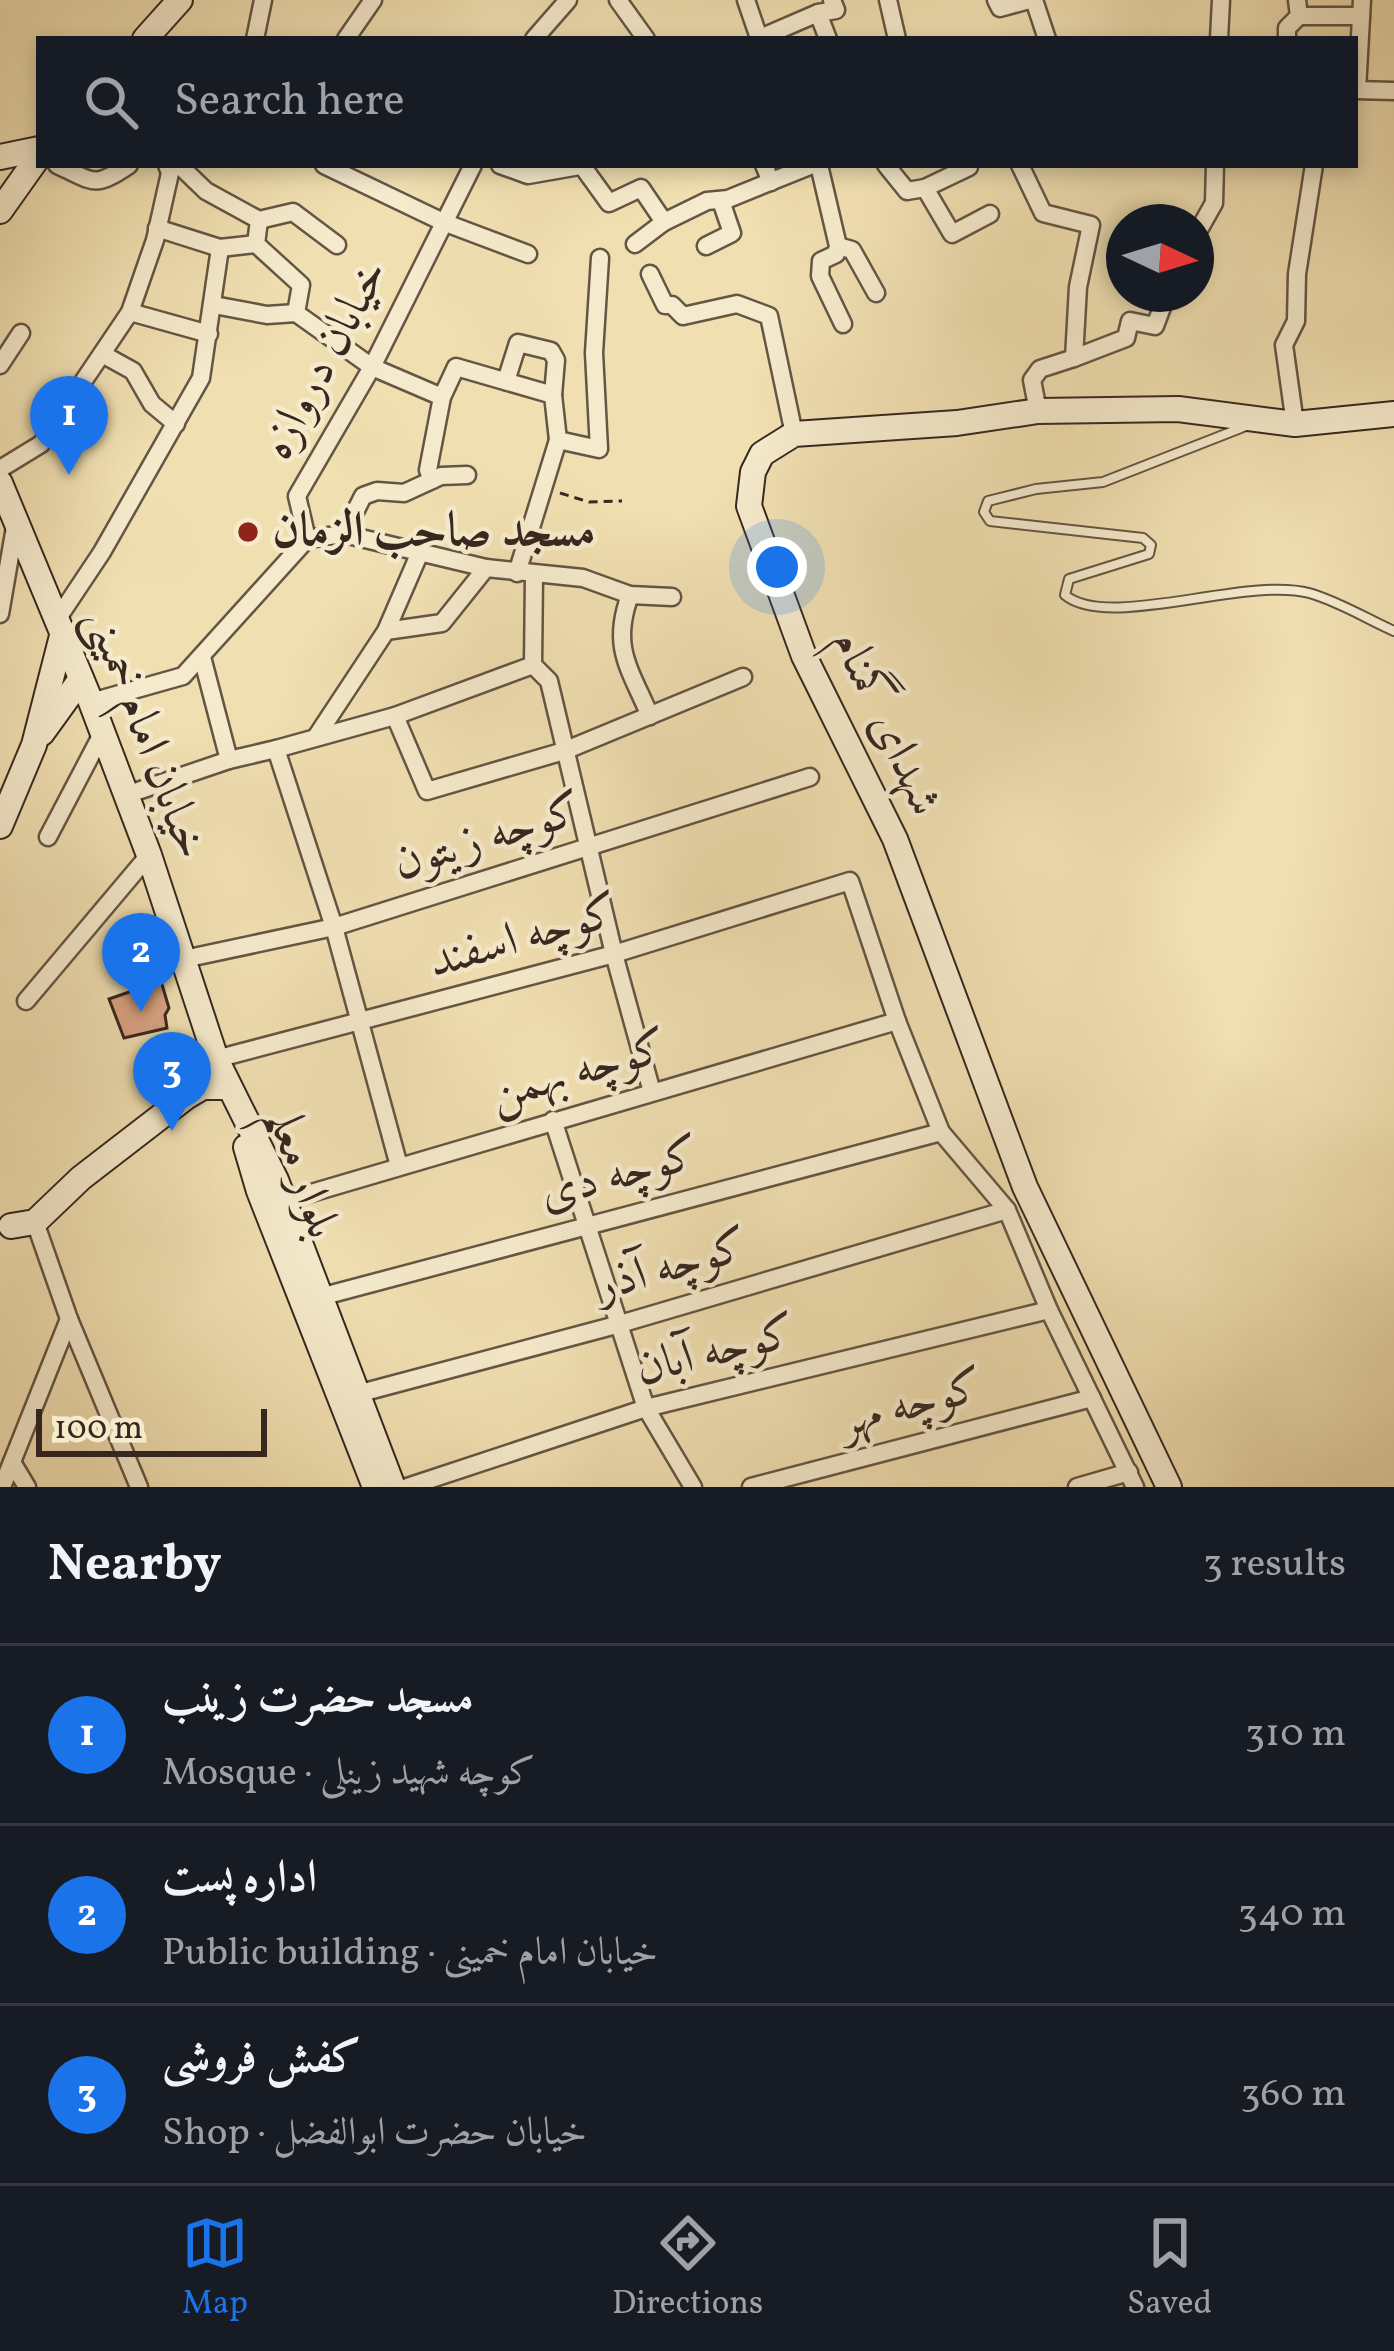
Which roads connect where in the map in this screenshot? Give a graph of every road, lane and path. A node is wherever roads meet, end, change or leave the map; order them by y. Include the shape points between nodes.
1 (180, 0) edge
2 (263, 0) edge
3 (374, 0) edge
4 (566, 0) edge
5 (618, 0) edge
6 (746, 0) edge
7 (832, 0) edge
8 (888, 0) edge
9 (995, 0) edge
10 (1031, 0) edge
11 (1221, 0) edge
12 (1298, 8) edge
13 (1362, 8) edge
14 (818, 14) junction
15 (148, 36) edge
16 (256, 36) edge
17 (348, 36) edge
18 (536, 36) edge
19 (644, 36) edge
20 (758, 36) edge
21 (766, 36) edge
22 (826, 36) edge
23 (896, 36) edge
24 (1046, 36) edge
25 (1219, 36) edge
26 (1287, 36) edge
27 (1358, 63) edge
28 (1358, 90) edge
29 (1394, 91) edge
30 (36, 154) edge
31 (0, 157) edge
32 (36, 158) edge
33 (64, 168) edge
34 (123, 168) edge
35 (168, 168) edge
36 (182, 168) edge
37 (330, 168) edge
38 (471, 168) edge
39 (508, 168) edge
40 (572, 168) edge
41 (585, 168) edge
42 (798, 168) edge
43 (817, 168) edge
44 (889, 168) edge
45 (967, 168) edge
46 (1020, 168) edge
47 (1215, 168) edge
48 (1314, 168) edge
49 (767, 173) edge
50 (925, 188) junction
51 (721, 202) junction
52 (1213, 204) edge
53 (0, 212) edge
54 (990, 214) dead end
55 (260, 220) junction
56 (443, 222) junction
57 (664, 222) junction
58 (157, 228) junction
59 (256, 244) junction
60 (635, 244) dead end
61 (338, 245) dead end
62 (838, 246) junction
63 (706, 247) dead end
64 (220, 248) junction
65 (528, 254) dead end
66 (600, 258) dead end
67 (650, 274) dead end
68 (876, 293) dead end
69 (214, 305) junction
70 (130, 312) junction
71 (1160, 312) edge
72 (296, 313) junction
73 (843, 324) dead end
74 (21, 333) dead end
75 (209, 334) junction
76 (104, 355) junction
77 (1074, 358) junction
78 (0, 365) edge
79 (371, 367) junction
80 (506, 381) junction
81 (553, 395) junction
82 (442, 398) junction
83 (1038, 411) junction
84 (1394, 414) edge
85 (1258, 421) junction
86 (176, 424) junction
87 (1295, 424) junction
88 (794, 434) junction
89 (558, 440) junction
90 (0, 470) edge
91 (467, 475) dead end
92 (432, 480) junction
93 (0, 483) edge
94 (542, 488) junction
95 (622, 500) dead end
96 (16, 526) junction
97 (344, 534) junction
98 (307, 539) junction
99 (421, 550) junction
100 (486, 568) junction
101 (525, 573) junction
102 (630, 595) junction
103 (672, 597) dead end
104 (0, 614) edge
105 (59, 628) junction
106 (386, 631) junction
107 (1394, 631) edge
108 (202, 657) junction
109 (533, 664) junction
110 (743, 677) dead end
111 (86, 690) junction
112 (395, 716) junction
113 (650, 716) junction
114 (102, 734) junction
115 (316, 737) junction
116 (34, 745) junction
117 (277, 749) junction
118 (564, 751) junction
119 (230, 760) junction
120 (810, 777) dead end
121 (126, 795) junction
122 (0, 826) edge
123 (48, 837) dead end
124 (590, 847) junction
125 (149, 855) junction
126 (334, 927) junction
127 (614, 954) junction
128 (184, 959) junction
129 (26, 1001) dead end
130 (897, 1021) junction
131 (359, 1024) junction
132 (216, 1059) junction
133 (229, 1087) junction
134 (652, 1092) junction
135 (553, 1120) junction
136 (941, 1132) junction
137 (399, 1166) junction
138 (284, 1201) junction
139 (1007, 1210) junction
140 (588, 1223) junction
141 (11, 1226) edge
142 (320, 1297) junction
143 (1049, 1310) junction
144 (69, 1319) junction
145 (620, 1324) junction
146 (357, 1394) junction
147 (1092, 1398) junction
148 (646, 1408) junction
149 (12, 1462) junction
150 (1132, 1479) edge
151 (2, 1486) edge
152 (27, 1487) edge
153 (139, 1487) edge
154 (375, 1487) edge
155 (393, 1487) edge
156 (407, 1487) edge
157 (693, 1487) edge
158 (751, 1487) edge
159 (1077, 1487) edge
160 (1169, 1487) edge

1 - 15 street
2 - 16 street
3 - 17 street
4 - 18 street
5 - 19 street
6 - 20 street
7 - 14 street via 836,10
8 - 23 street
9 - 10 street via 1000,8
10 - 24 street
11 - 25 street
12 - 13 street
12 - 26 street
13 - 27 street
14 - 21 street
14 - 22 street
28 - 29 street
30 - 31 street
32 - 53 street
33 - 34 street via 96,182
35 - 58 street
36 - 55 street
37 - 56 street
38 - 56 street, خیابان دروازه
39 - 40 street via 528,175
41 - 57 street via 609,203 640,188
42 - 49 street
43 - 62 street
44 - 50 street via 908,191
45 - 50 street
46 - 77 street via 1043,213 1091,225
47 - 52 street
48 - 87 street via 1296,321 1284,345
49 - 51 street
50 - 54 street via 952,234
51 - 57 street via 707,200
51 - 63 street via 732,233
55 - 59 street
55 - 61 street via 293,212
56 - 65 street
56 - 79 street, خیابان دروازه
57 - 60 street
58 - 64 street
58 - 70 street
59 - 64 street
59 - 72 street via 301,285
62 - 68 street via 852,250
62 - 73 street via 819,268
64 - 69 street
66 - 89 street via 599,449
67 - 88 street via 665,305 682,316 737,304 769,316
69 - 72 street
69 - 75 street
70 - 75 street
70 - 76 street
71 - 77 street via 1155,326 1130,321 1126,338
72 - 79 street
74 - 78 street
75 - 86 street via 200,378
76 - 86 street via 133,371 152,404
76 - 90 street via 40,444
77 - 83 street via 1040,369 1033,380
79 - 82 street
79 - 98 street, خیابان دروازه via 297,496
80 - 81 street
80 - 81 street via 518,344 550,351
80 - 82 street via 456,368
81 - 89 street
82 - 92 street
83 - 85 street via 1178,410
83 - 88 street
84 - 87 street
85 - 87 street
85 - 107 lane via 1103,482 988,501 984,512 990,520 1151,545 1149,554 1069,579 1065,595 1077,605 1308,592
86 - 105 street
88 - 160 street, شهدای گمنام via 762,454 749,506 804,656 895,838 1025,1187
89 - 94 street
91 - 92 street
92 - 97 street via 404,493 363,496
93 - 96 street, خیابان امام خمینی
94 - 95 path via 590,502
94 - 101 street
96 - 104 street
96 - 105 street, خیابان امام خمینی
97 - 98 street
97 - 99 street
98 - 108 street, خیابان دروازه
99 - 100 street
99 - 106 street
100 - 101 street
100 - 106 street via 442,622
101 - 102 street via 583,578
101 - 109 street
102 - 103 street
102 - 113 street via 622,650
105 - 111 street, خیابان امام خمینی
105 - 116 street
106 - 115 street
108 - 111 street, خیابان دروازه via 183,676
108 - 119 street
109 - 112 street
109 - 118 street via 549,681
110 - 113 street
111 - 114 street, خیابان امام خمینی
111 - 116 street
112 - 115 street
112 - 118 street via 428,791
113 - 118 street
114 - 121 street, خیابان امام خمینی
114 - 123 street
115 - 117 street
116 - 122 street
117 - 119 street
117 - 126 street
118 - 124 street
119 - 121 street
120 - 124 street, کوچه زیتون
121 - 125 street, خیابان امام خمینی
124 - 126 street, کوچه زیتون
124 - 127 street
125 - 128 street, خیابان امام خمینی
125 - 129 street
126 - 128 street, کوچه زیتون
126 - 131 street
127 - 130 street, کوچه اسفند via 850,881
127 - 131 street, کوچه اسفند
127 - 134 street
128 - 132 street, خیابان امام خمینی
130 - 134 street, کوچه بهمن
130 - 136 street
131 - 132 street, کوچه اسفند
131 - 137 street
132 - 133 street, خیابان امام خمینی
133 - 138 street, بلوار معلم
133 - 141 street via 186,1097
133 - 154 street, بلوار معلم via 259,1191
134 - 135 street, کوچه بهمن
135 - 137 street, کوچه بهمن
135 - 140 street
136 - 139 street
136 - 140 street, کوچه دی
137 - 138 street, کوچه بهمن
138 - 142 street, بلوار معلم
139 - 143 street
139 - 145 street, کوچه آذر
140 - 142 street, کوچه دی
140 - 145 street
141 - 144 street
142 - 146 street, بلوار معلم
143 - 147 street
143 - 148 street, کوچه آبان
144 - 149 street
144 - 153 street
145 - 146 street, کوچه آذر
145 - 148 street
146 - 155 street, بلوار معلم
147 - 150 street
147 - 158 street, کوچه مهر
148 - 156 street, کوچه آبان
148 - 157 street
149 - 151 street
149 - 152 street
150 - 159 street

